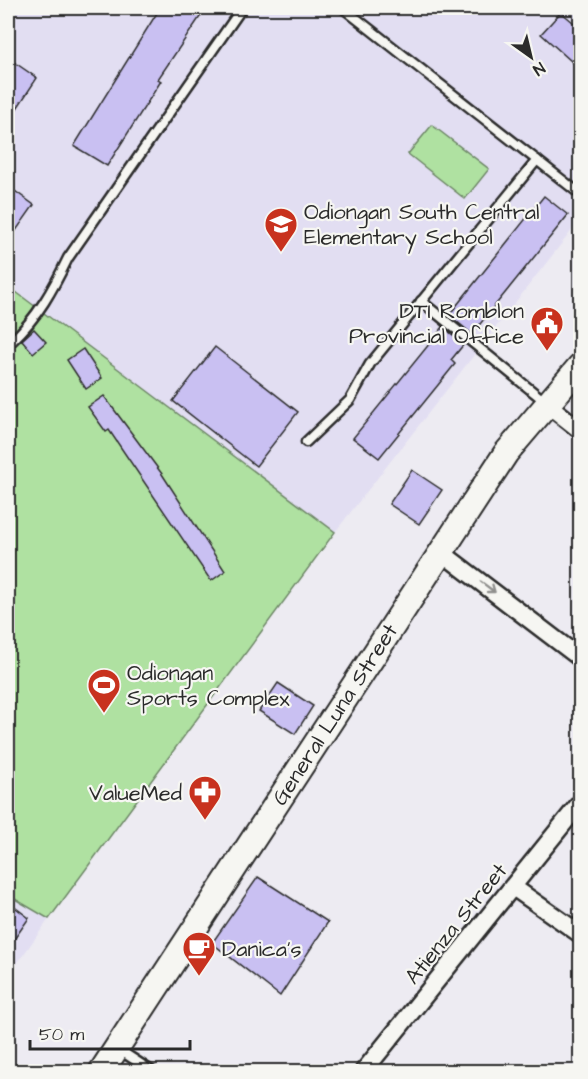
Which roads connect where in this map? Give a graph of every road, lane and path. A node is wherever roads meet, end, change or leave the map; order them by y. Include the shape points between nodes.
1 (242, 8) edge
2 (344, 8) edge
3 (537, 160) junction
4 (580, 195) edge
5 (421, 302) junction
6 (12, 341) dead end
7 (580, 366) edge
8 (547, 404) junction
9 (580, 430) edge
10 (306, 442) dead end
11 (441, 552) junction
12 (578, 651) edge
13 (580, 803) edge
14 (513, 887) junction
15 (580, 934) edge
16 (116, 1048) junction
17 (101, 1071) edge
18 (150, 1071) edge
19 (363, 1071) edge

1 - 6 lane via 68,258 56,287
2 - 3 lane
3 - 4 lane
3 - 5 lane
5 - 8 lane
5 - 10 lane via 370,364 350,400
7 - 8 main road, General Luna Street
8 - 9 street
8 - 11 main road, General Luna Street via 506,453
11 -> 12 street
11 - 16 main road, General Luna Street
13 - 14 street, Atienza Street
14 - 15 street
14 - 19 street, Atienza Street
16 - 17 main road, General Luna Street
16 - 18 lane

